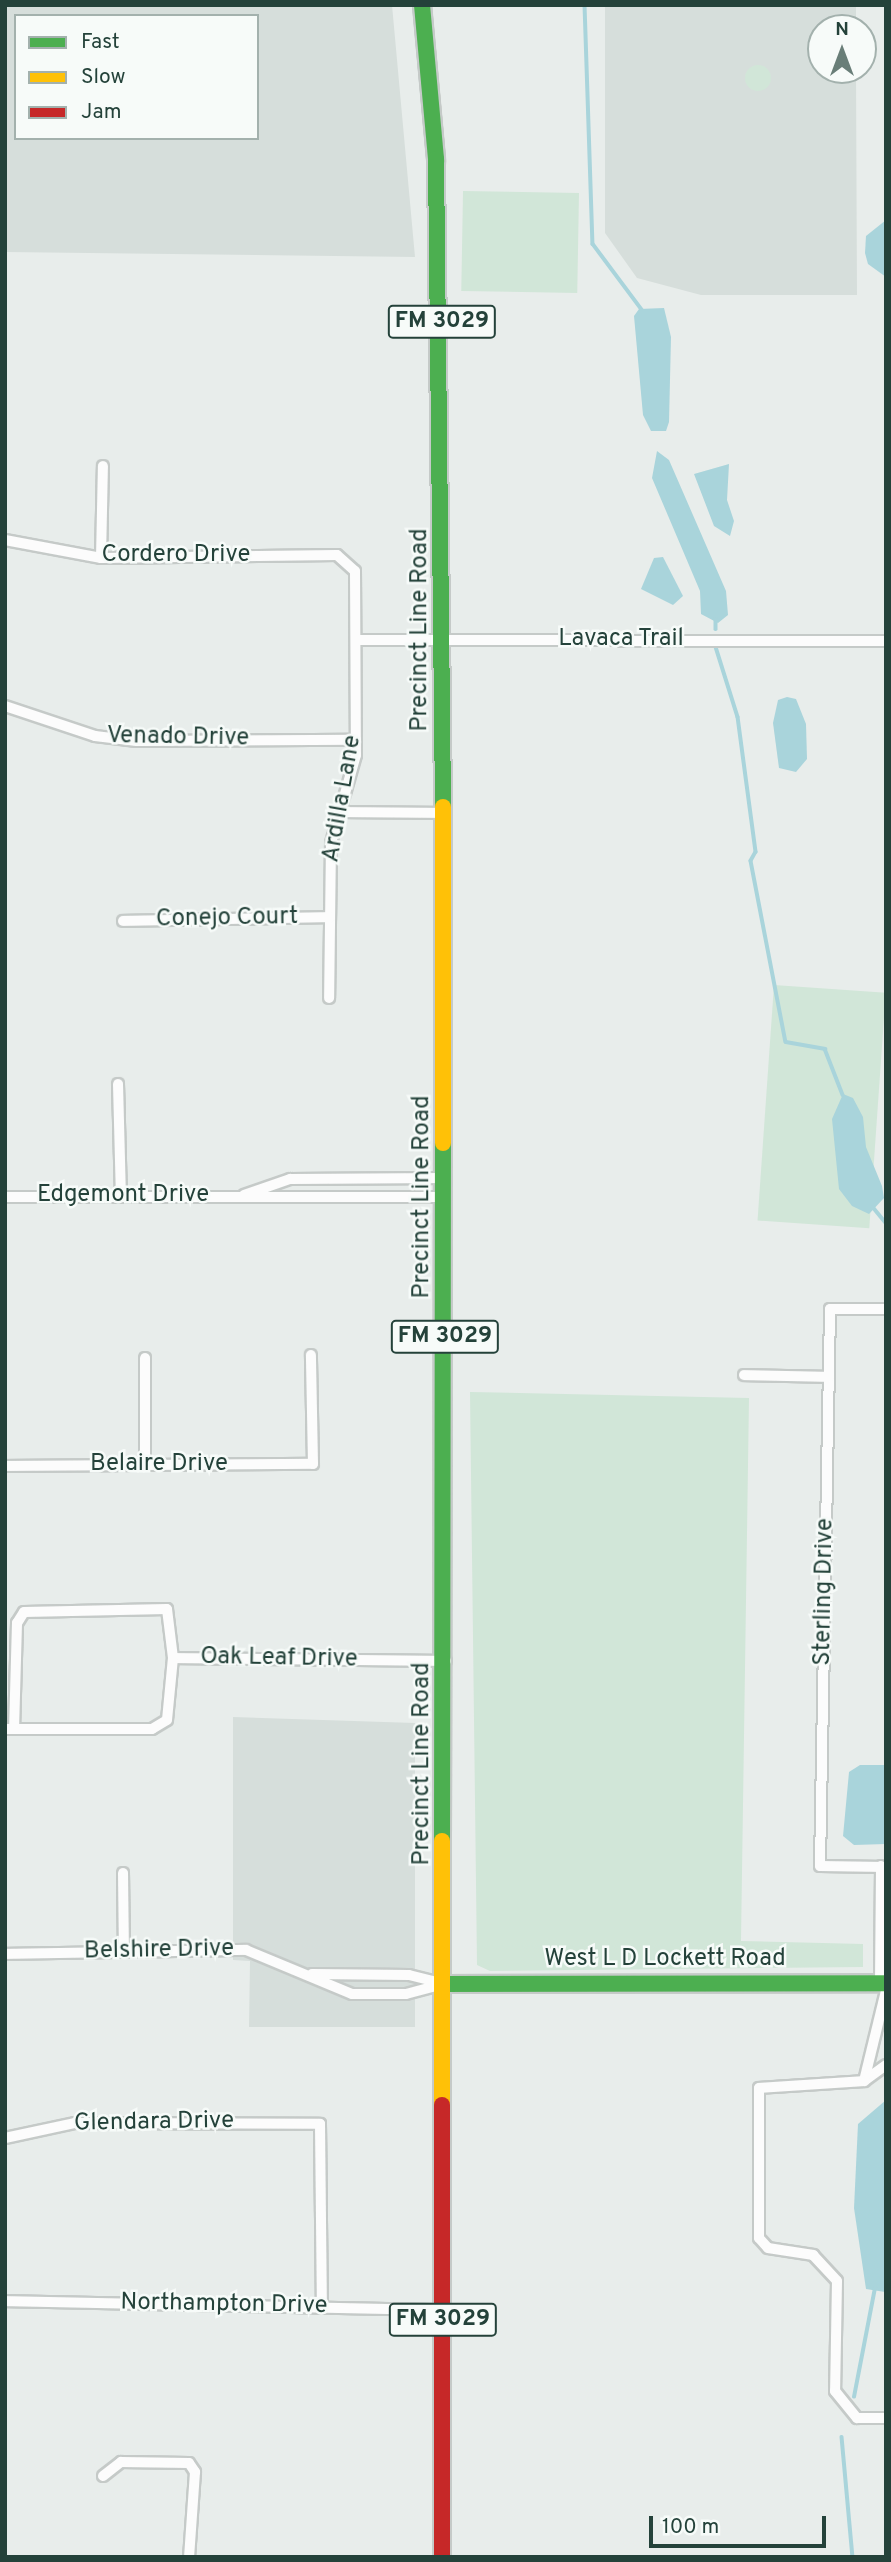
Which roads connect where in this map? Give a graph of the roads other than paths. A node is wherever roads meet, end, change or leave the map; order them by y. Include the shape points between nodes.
1 (422, 5) edge
2 (103, 466) dead end
3 (5, 540) edge
4 (102, 558) junction
5 (347, 561) joint
6 (356, 640) junction
7 (444, 640) junction
8 (886, 641) edge
9 (5, 705) edge
10 (356, 740) junction
11 (340, 812) junction
12 (445, 813) junction
13 (330, 917) junction
14 (124, 921) dead end
15 (329, 998) dead end
16 (118, 1084) dead end
17 (445, 1178) junction
18 (121, 1196) junction
19 (242, 1196) junction
20 (5, 1197) edge
21 (445, 1197) junction
22 (886, 1309) edge
23 (312, 1355) dead end
24 (145, 1358) dead end
25 (744, 1375) dead end
26 (828, 1377) junction
27 (145, 1465) junction
28 (5, 1466) edge
29 (173, 1658) junction
30 (446, 1661) junction
31 (10, 1728) edge
32 (883, 1867) edge
33 (123, 1873) dead end
34 (124, 1951) junction
35 (5, 1954) edge
36 (309, 1973) junction
37 (444, 1984) junction
38 (884, 1986) edge
39 (886, 2065) edge
40 (864, 2081) junction
41 (5, 2138) edge
42 (5, 2301) edge
43 (322, 2307) junction
44 (443, 2310) junction
45 (886, 2418) edge
46 (103, 2476) dead end
47 (189, 2557) edge
48 (442, 2557) edge

1 - 7 main road, Precinct Line Road / FM 3029 via 442,289
2 - 4 street
3 - 4 street, Cordero Drive
4 - 5 street, Cordero Drive via 337,555
5 - 6 street, Ardilla Lane via 355,572
6 - 7 street, Lavaca Trail
6 - 10 street, Ardilla Lane
7 - 8 street, Lavaca Trail
7 - 12 main road, Precinct Line Road / FM 3029
9 - 10 street, Venado Drive via 95,736 137,741
10 - 11 street, Ardilla Lane
11 - 12 street
11 - 13 street, Ardilla Lane via 331,843
12 - 17 main road, Precinct Line Road / FM 3029
13 - 14 street, Conejo Court
13 - 15 street, Ardilla Lane
16 - 18 street
17 - 19 street, Edgemont Drive via 290,1179
17 - 21 main road, Precinct Line Road / FM 3029
18 - 19 street, Edgemont Drive
18 - 20 street, Edgemont Drive
19 - 21 street, Edgemont Drive
21 - 30 main road, Precinct Line Road / FM 3029
22 - 26 street, Sterling Drive via 830,1309
23 - 27 street, Belaire Drive via 313,1464
24 - 27 street
25 - 26 street
26 - 32 street, Sterling Drive via 820,1866
27 - 28 street, Belaire Drive
29 - 30 street, Oak Leaf Drive
29 - 31 street, Oak Leaf Drive via 172,1713 159,1726
29 - 31 street via 167,1609 24,1612 17,1623
30 - 37 main road, Precinct Line Road / FM 3029
32 - 38 street
33 - 34 street
34 - 35 street, Belshire Drive
34 - 36 street, Belshire Drive via 246,1950
36 - 37 street, Belshire Drive via 409,1975
36 - 37 street, Belshire Drive via 352,1994 406,1994
37 - 38 main road, West L D Lockett Road
37 - 44 main road, Precinct Line Road / FM 3029
38 - 40 street
39 - 40 street
40 - 45 street via 759,2088 759,2238 768,2248 813,2255 837,2281 835,2391 843,2407 858,2418
41 - 43 street, Glendara Drive via 75,2123 304,2120 320,2124 324,2136
42 - 43 street, Northampton Drive
43 - 44 street, Northampton Drive
44 - 48 main road, Precinct Line Road / FM 3029
46 - 47 street via 121,2462 189,2463 195,2473

